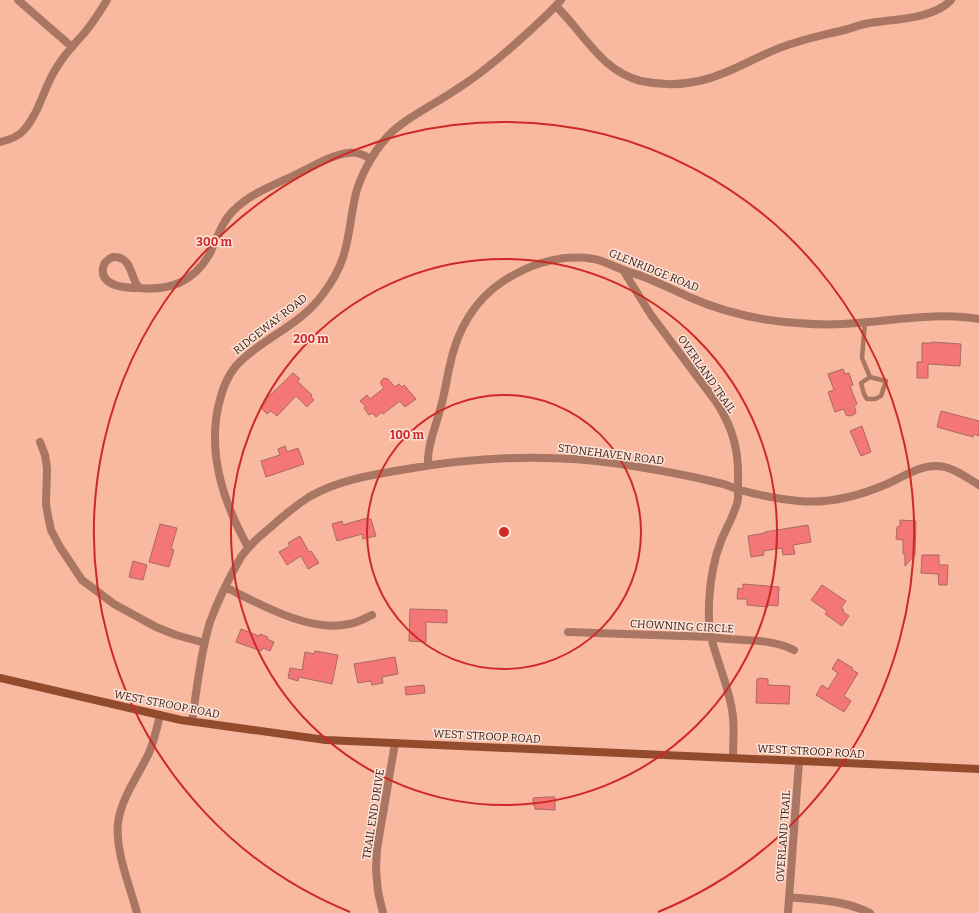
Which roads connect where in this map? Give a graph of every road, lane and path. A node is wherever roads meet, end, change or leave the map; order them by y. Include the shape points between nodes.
1 (18, 0) edge
2 (107, 0) edge
3 (950, 0) edge
4 (558, 3) edge
5 (72, 47) junction
6 (0, 142) edge
7 (371, 158) junction
8 (623, 270) junction
9 (139, 288) junction
10 (979, 319) edge
11 (865, 322) junction
12 (870, 377) junction
13 (40, 442) dead end
14 (428, 465) junction
15 (979, 485) edge
16 (738, 489) junction
17 (248, 547) junction
18 (225, 587) junction
19 (372, 615) dead end
20 (568, 632) dead end
21 (711, 637) junction
22 (205, 643) junction
23 (794, 650) dead end
24 (0, 678) edge
25 (160, 715) junction
26 (192, 721) junction
27 (395, 743) junction
28 (733, 758) junction
29 (799, 761) junction
30 (979, 769) edge
31 (789, 897) junction
32 (137, 913) edge
33 (383, 913) edge
34 (788, 913) edge
35 (870, 913) edge

1 - 5 street
2 - 5 street
3 - 4 street via 933,12 868,23 806,40 765,54 707,79 672,84 639,80 612,67 586,42
4 - 7 street, RIDGEWAY ROAD via 480,74 397,128
5 - 6 street via 48,81 38,108 28,125 17,136
7 - 9 street via 353,153 336,156 248,199 228,216 209,255 192,275 163,289
7 - 17 street, RIDGEWAY ROAD via 357,188 348,243 336,276 311,308 237,364 224,385 215,424 216,460 229,510
8 - 11 street, GLENRIDGE ROAD via 643,276 691,298 742,315 800,323
8 - 14 street, GLENRIDGE ROAD via 594,259 576,257 547,260 515,274 486,295 474,308 457,337 429,447
8 - 16 street, OVERLAND TRAIL via 651,315 725,416 737,448
9 - 9 street via 124,288 106,280 102,269 104,264 113,257 123,259 128,263
10 - 11 street, GLENRIDGE ROAD via 942,316
11 - 12 lane via 862,358
12 - 12 lane via 861,383 867,399 875,399 881,396 886,381
13 - 22 street via 47,468 46,504 51,530 82,580 114,604 156,627
14 - 16 street, STONEHAVEN ROAD via 518,457 591,460 666,472
14 - 17 street, STONEHAVEN ROAD via 372,475 325,490 292,509
15 - 16 street, STONEHAVEN ROAD via 948,467 937,466 925,467 853,497 833,500 796,501
16 - 21 street, OVERLAND TRAIL via 738,499 714,562 709,604
17 - 18 street
18 - 19 street via 290,616 325,626 351,624
18 - 22 street
20 - 21 street, CHOWNING CIRCLE
21 - 23 street, CHOWNING CIRCLE via 772,642
21 - 28 street, OVERLAND TRAIL via 732,709
22 - 26 street
24 - 25 main road, WEST STROOP ROAD
25 - 26 main road, WEST STROOP ROAD
25 - 32 street via 149,752 120,811 118,824 120,853
26 - 27 main road, WEST STROOP ROAD via 326,740
27 - 28 main road, WEST STROOP ROAD
27 - 33 street, TRAIL END DRIVE via 376,869
28 - 29 main road, WEST STROOP ROAD
29 - 30 main road, WEST STROOP ROAD
29 - 31 street, OVERLAND TRAIL
31 - 34 street, OVERLAND TRAIL
31 - 35 street via 839,902

